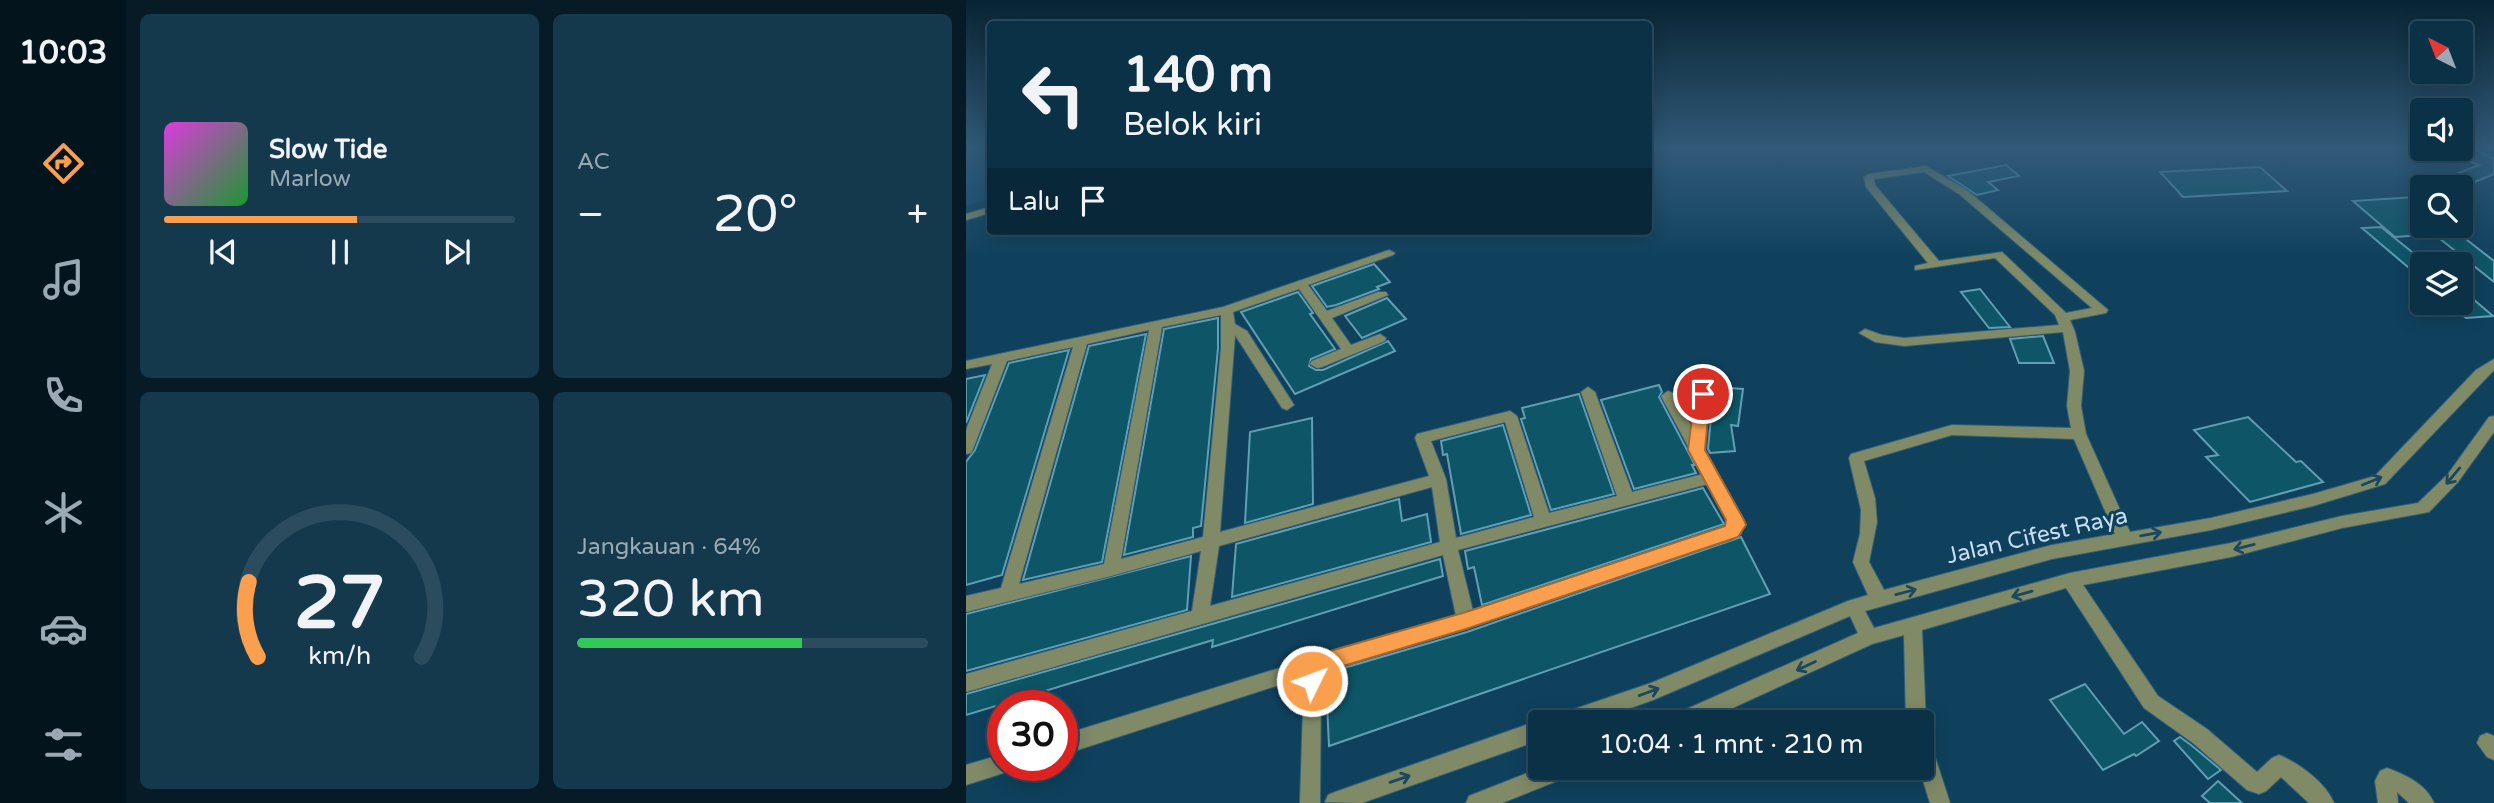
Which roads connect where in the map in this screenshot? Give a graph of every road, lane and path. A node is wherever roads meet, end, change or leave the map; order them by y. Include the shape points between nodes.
1 (1870, 184) edge
2 (1952, 184) edge
3 (987, 212) edge
4 (966, 218) edge
5 (1389, 253) dead end
6 (1936, 265) junction
7 (1919, 268) dead end
8 (1302, 285) junction
9 (1382, 295) dead end
10 (1226, 310) junction
11 (1324, 316) junction
12 (2064, 323) junction
13 (1156, 326) junction
14 (1229, 326) junction
15 (1865, 333) dead end
16 (1380, 338) dead end
17 (1081, 342) junction
18 (1349, 351) junction
19 (1001, 358) junction
20 (2494, 363) edge
21 (1317, 365) dead end
22 (966, 366) edge
23 (1588, 392) dead end
24 (1703, 394) dead end
25 (1668, 396) dead end
26 (1287, 405) dead end
27 (2494, 421) edge
28 (2079, 434) junction
29 (966, 449) edge
30 (1697, 450) junction
31 (1710, 478) junction
32 (1438, 479) junction
33 (1627, 501) junction
34 (1544, 522) junction
35 (2125, 539) junction
36 (1211, 541) junction
37 (1449, 546) junction
38 (1111, 569) junction
39 (2070, 580) junction
40 (1008, 593) junction
41 (1879, 599) junction
42 (966, 604) edge
43 (1854, 606) junction
44 (1200, 617) junction
45 (1466, 621) junction
46 (1913, 625) junction
47 (1869, 637) junction
48 (1330, 661) junction
49 (966, 683) edge
50 (1598, 710) edge
51 (1707, 710) edge
52 (1916, 710) edge
53 (1528, 734) edge
54 (1078, 740) edge
55 (987, 769) edge
56 (966, 775) edge
57 (1534, 780) edge
58 (1933, 780) edge
59 (1309, 802) edge
60 (1336, 802) edge
61 (1476, 803) edge
62 (1940, 803) edge
63 (2324, 803) edge
64 (2388, 803) edge
65 (2424, 803) edge

1 - 6 street
2 - 12 street via 2102,310
3 - 4 street
5 - 8 street
6 - 7 street
6 - 12 street via 1998,254
8 - 10 street
8 - 11 street
9 - 11 street
10 - 13 street
10 - 14 street
11 - 18 street
12 - 15 street via 1904,342
12 - 28 street via 2077,373 2074,406
13 - 17 street
13 - 38 street
14 - 26 street via 1242,334
14 - 36 street
16 - 18 street
17 - 19 street
17 - 40 street
18 - 21 street
19 - 22 street
19 - 29 street
35 -> 20 street, Jalan Cifest Raya via 2211,524 2380,480
23 - 33 street
24 - 30 street
25 - 30 street
27 -> 39 street via 2453,478 2423,508
28 - 35 street
28 - 41 street via 1952,430 1856,458 1871,526 1860,562
30 - 31 street
31 - 33 street
31 - 45 street via 1737,525 1731,532
32 - 34 street via 1422,438 1510,416
32 - 36 street
32 - 37 street
33 - 34 street
34 - 37 street
41 -> 35 street, Jalan Cifest Raya via 2052,552
36 - 38 street
36 - 44 street
37 - 44 street
37 - 45 street
38 - 40 street
39 -> 46 street
39 - 63 street via 2157,707 2187,726 2254,783 2259,784 2279,765
40 - 42 street
41 - 43 street, Jalan Cifest Raya
43 - 47 street
50 -> 43 street, Jalan Cifest Raya
44 - 49 street
45 - 48 street
46 - 47 street
46 - 52 street
47 -> 51 street
48 - 54 street
48 - 59 street via 1312,681
60 -> 53 street
55 - 56 street
57 - 61 street
58 - 62 street
59 - 60 street
64 - 65 street via 2387,778 2403,784

